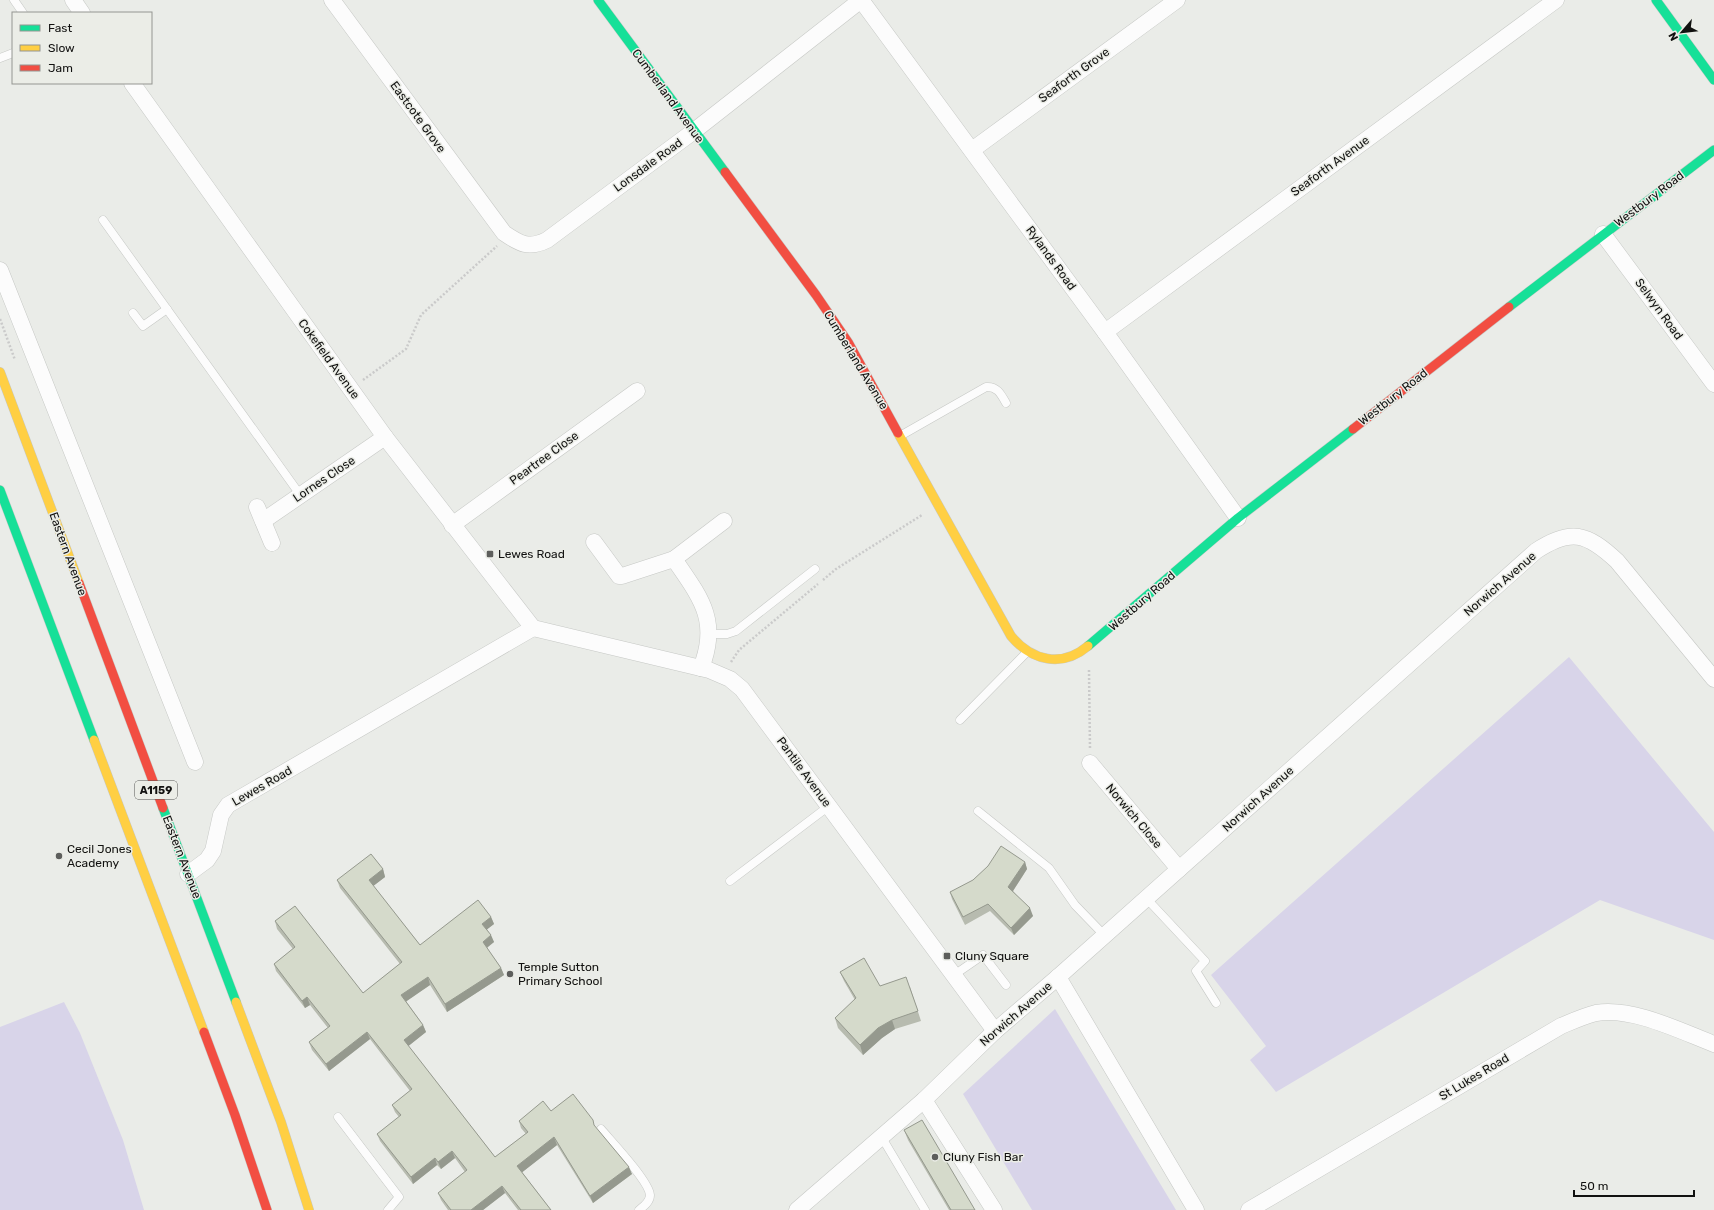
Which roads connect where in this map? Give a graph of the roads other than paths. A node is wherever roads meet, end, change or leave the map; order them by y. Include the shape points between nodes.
1 (14, 0) edge
2 (332, 0) edge
3 (598, 0) edge
4 (861, 0) edge
5 (1177, 0) edge
6 (1556, 0) edge
7 (1656, 0) edge
8 (22, 12) edge
9 (12, 53) edge
10 (0, 58) edge
11 (1714, 80) edge
12 (133, 84) edge
13 (694, 131) junction
14 (972, 150) junction
15 (1714, 150) edge
16 (103, 220) dead end
17 (1603, 234) junction
18 (506, 235) joint
19 (0, 270) edge
20 (167, 309) junction
21 (133, 313) dead end
22 (1105, 332) junction
23 (0, 372) edge
24 (1714, 384) edge
25 (637, 391) dead end
26 (1006, 403) dead end
27 (900, 436) junction
28 (385, 437) junction
29 (0, 490) edge
30 (301, 496) junction
31 (1238, 518) junction
32 (724, 521) dead end
33 (452, 525) junction
34 (594, 542) dead end
35 (272, 543) dead end
36 (674, 559) junction
37 (815, 569) dead end
38 (533, 628) junction
39 (708, 634) junction
40 (1028, 652) junction
41 (1080, 653) joint
42 (701, 668) junction
43 (1714, 678) edge
44 (960, 720) dead end
45 (194, 762) dead end
46 (1090, 763) road end
47 (829, 806) junction
48 (978, 811) dead end
49 (1178, 869) junction
50 (188, 874) junction
51 (730, 881) dead end
52 (1146, 898) junction
53 (1104, 936) junction
54 (954, 975) junction
55 (1058, 977) junction
56 (1006, 985) dead end
57 (1216, 1003) dead end
58 (995, 1031) junction
59 (1714, 1044) edge
60 (924, 1100) junction
61 (338, 1117) dead end
62 (601, 1129) dead end
63 (881, 1136) junction
64 (267, 1210) edge
65 (309, 1210) edge
66 (388, 1210) edge
67 (639, 1210) edge
68 (797, 1210) edge
69 (925, 1210) edge
70 (994, 1210) edge
71 (1196, 1210) edge
72 (1249, 1210) edge

1 - 8 lane
2 - 18 street, Eastcote Grove
3 - 13 street, Cumberland Avenue
4 - 13 street, Lonsdale Road
4 - 14 street, Rylands Road
5 - 14 street, Seaforth Grove
6 - 22 street, Seaforth Avenue
7 - 11 street
9 - 10 lane
12 - 28 street, Cokefield Avenue
13 - 18 street, Lonsdale Road via 547,240 537,245 526,245
13 - 27 street, Cumberland Avenue via 844,336
14 - 22 street, Rylands Road
15 - 17 street, Westbury Road
16 - 20 lane
17 - 24 street, Selwyn Road
17 - 31 street, Westbury Road
19 - 45 street
20 - 21 lane via 143,326
20 - 30 lane
22 - 31 street, Rylands Road
23 - 50 street, Eastern Avenue / A1159
25 - 33 street, Peartree Close
26 - 27 lane via 998,390 986,387
27 - 40 street, Cumberland Avenue via 1011,636 1018,646
28 - 30 street, Lornes Close
28 - 33 street, Cokefield Avenue
29 - 64 street, A1159 via 236,1115
30 - 35 street, Lornes Close via 260,514
31 - 41 street, Westbury Road
32 - 36 street
33 - 38 street, Cokefield Avenue
34 - 36 street via 619,576
36 - 39 street via 704,606
37 - 39 lane via 736,631 727,634
38 - 42 street, Pantile Avenue
38 - 50 street, Lewes Road via 228,805 221,815 213,852 207,860
39 - 42 street
40 - 41 street, Cumberland Avenue via 1043,659 1055,660 1066,659
40 - 44 lane
42 - 47 street, Pantile Avenue via 730,680 742,689
43 - 49 street, Norwich Avenue via 1617,561 1604,549 1589,540 1572,536 1553,540 1536,551
46 - 49 street, Norwich Close
47 - 51 lane
47 - 54 street, Pantile Avenue
48 - 53 lane via 1049,868 1075,905
49 - 52 street, Norwich Avenue
50 - 65 street, Eastern Avenue / A1159 via 281,1122
52 - 53 street, Norwich Avenue
52 - 57 lane via 1205,961 1196,971
53 - 55 street, Norwich Avenue
54 - 56 lane via 983,955
54 - 58 street, Pantile Avenue
55 - 58 street, Norwich Avenue
55 - 71 street
58 - 60 street, Norwich Avenue
59 - 72 street, St Lukes Road via 1635,1016 1611,1012 1596,1013 1577,1019 1561,1026
60 - 63 street, Norwich Avenue
60 - 70 street
61 - 66 lane via 399,1197
62 - 67 lane via 645,1182 650,1196 648,1202
63 - 68 street, Norwich Avenue
63 - 69 lane

